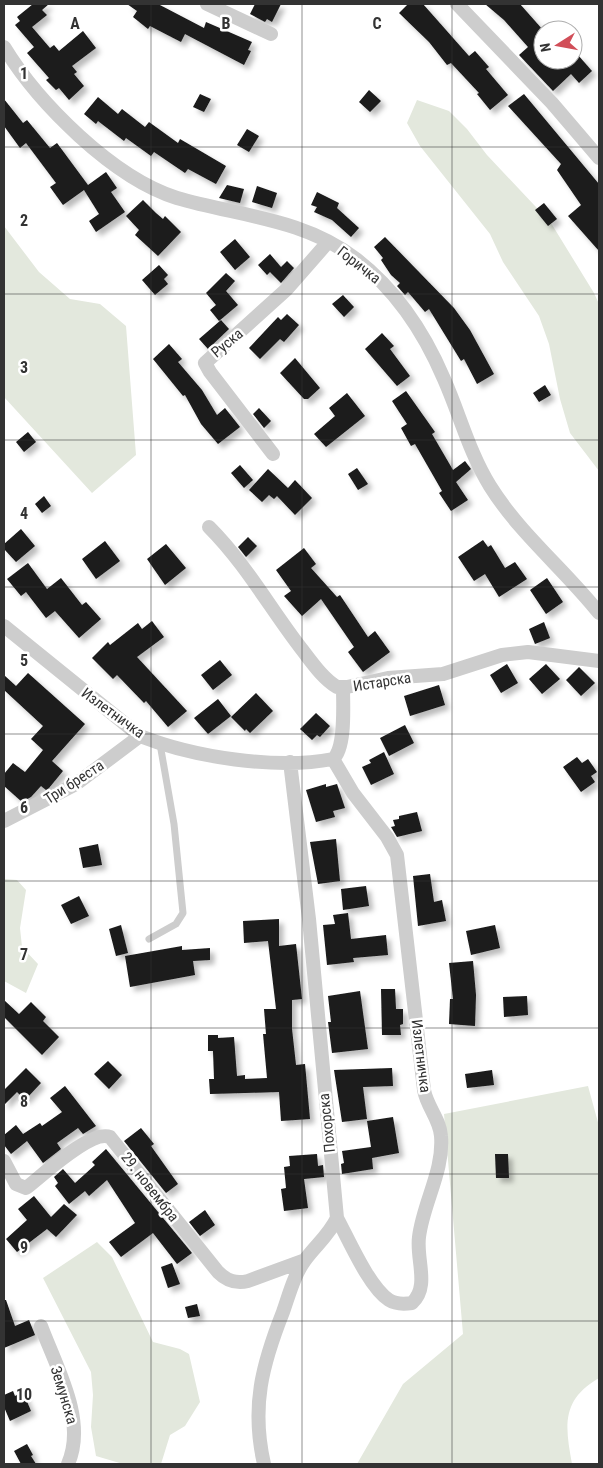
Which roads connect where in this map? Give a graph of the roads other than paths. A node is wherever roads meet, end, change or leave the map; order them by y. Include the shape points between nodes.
1 (207, 4) edge
2 (457, 4) edge
3 (271, 34) dead end
4 (4, 47) edge
5 (599, 158) edge
6 (328, 242) junction
7 (273, 454) dead end
8 (209, 527) dead end
9 (599, 614) edge
10 (4, 626) edge
11 (599, 661) edge
12 (343, 688) junction
13 (140, 736) junction
14 (160, 744) junction
15 (333, 759) junction
16 (290, 762) junction
17 (4, 821) edge
18 (150, 939) dead end
19 (4, 1161) edge
20 (337, 1218) junction
21 (305, 1260) junction
22 (41, 1326) dead end
23 (68, 1464) edge
24 (264, 1464) edge

1 - 3 street
2 - 5 street via 552,103
4 - 6 street, Горичка via 53,111 114,164 140,181 177,198 292,225
6 - 7 street, Руска via 287,289 205,363
6 - 9 street, Горичка via 355,258 377,278 416,322 445,380 471,452 497,496 530,538
8 - 12 street, Истарска via 234,553 315,666 333,684
10 - 13 street, Излетничка
11 - 12 street, Истарска via 521,653 502,655 456,672 388,678
12 - 15 street via 341,742
13 - 14 street, Излетничка
13 - 17 street, Три бреста via 76,784
14 - 16 street, Излетничка via 212,756
14 - 18 lane via 174,824 183,913 176,924
15 - 16 street, Излетничка
15 - 20 street, Излетничка via 397,855 424,1090 442,1139 419,1239 420,1296 412,1303 390,1302 363,1267
16 - 20 street, Похорска via 308,910
19 - 21 street, 29. новембра via 16,1184 26,1188 80,1146 105,1135 110,1137 225,1279 241,1283
20 - 21 street via 322,1242
21 - 24 street via 273,1335 260,1383 258,1424
22 - 23 street, Земунска via 72,1409 75,1425 73,1452

